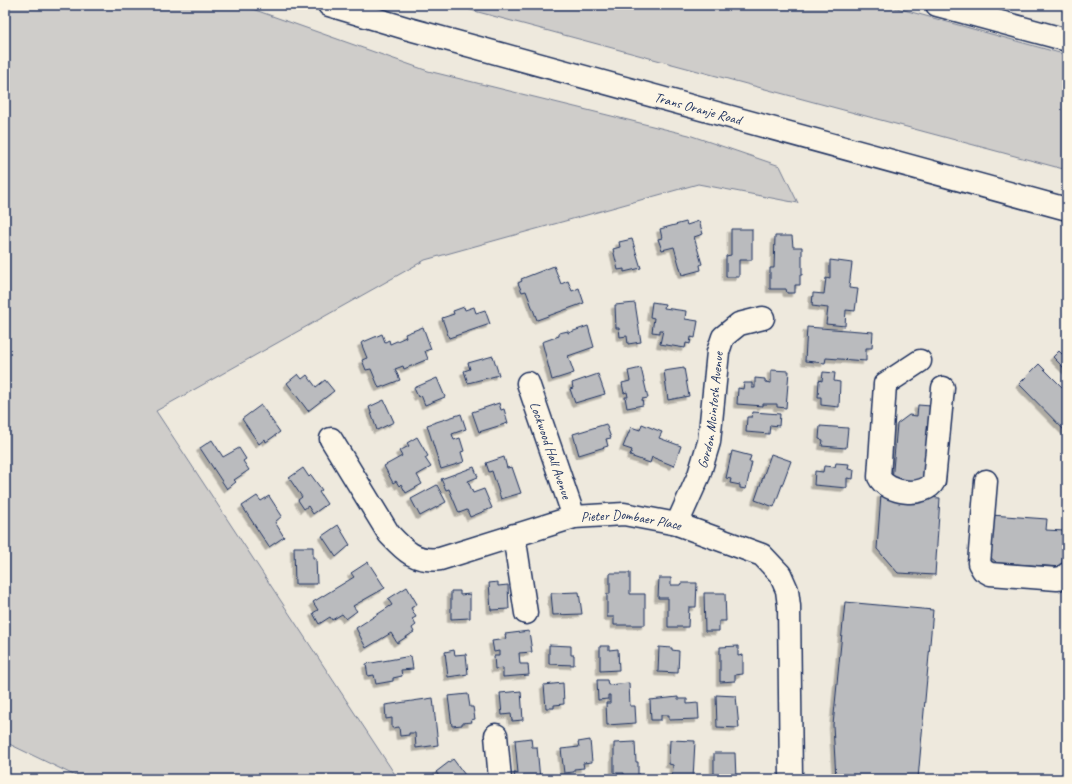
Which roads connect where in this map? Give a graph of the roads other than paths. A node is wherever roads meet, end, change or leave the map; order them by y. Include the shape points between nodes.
1 (329, 5) edge
2 (937, 5) edge
3 (1067, 40) edge
4 (1067, 209) edge
5 (763, 318) dead end
6 (920, 361) dead end
7 (528, 383) dead end
8 (944, 388) dead end
9 (331, 438) dead end
10 (986, 481) dead end
11 (574, 517) junction
12 (677, 524) junction
13 (514, 535) junction
14 (1067, 574) edge
15 (526, 612) dead end
16 (496, 735) dead end
17 (500, 779) edge
18 (791, 779) edge

1 - 4 street, Trans Oranje Road
2 - 3 street
5 - 12 street, Gordon Mcintosh Avenue via 739,324 723,337 718,352 709,442 699,475
6 - 8 street via 885,384 879,477 886,487 907,492 931,488 934,481
7 - 11 street, Lockwood Hall Avenue
9 - 13 street, Pieter Dombaer Place via 389,534 401,547 421,560 440,559
10 - 14 street via 979,563 984,570 990,574 1057,579
11 - 12 street, Pieter Dombaer Place via 624,514
11 - 13 street, Pieter Dombaer Place
12 - 18 street, Pieter Dombaer Place via 762,555 780,574 787,590 789,606
13 - 15 street
16 - 17 street

